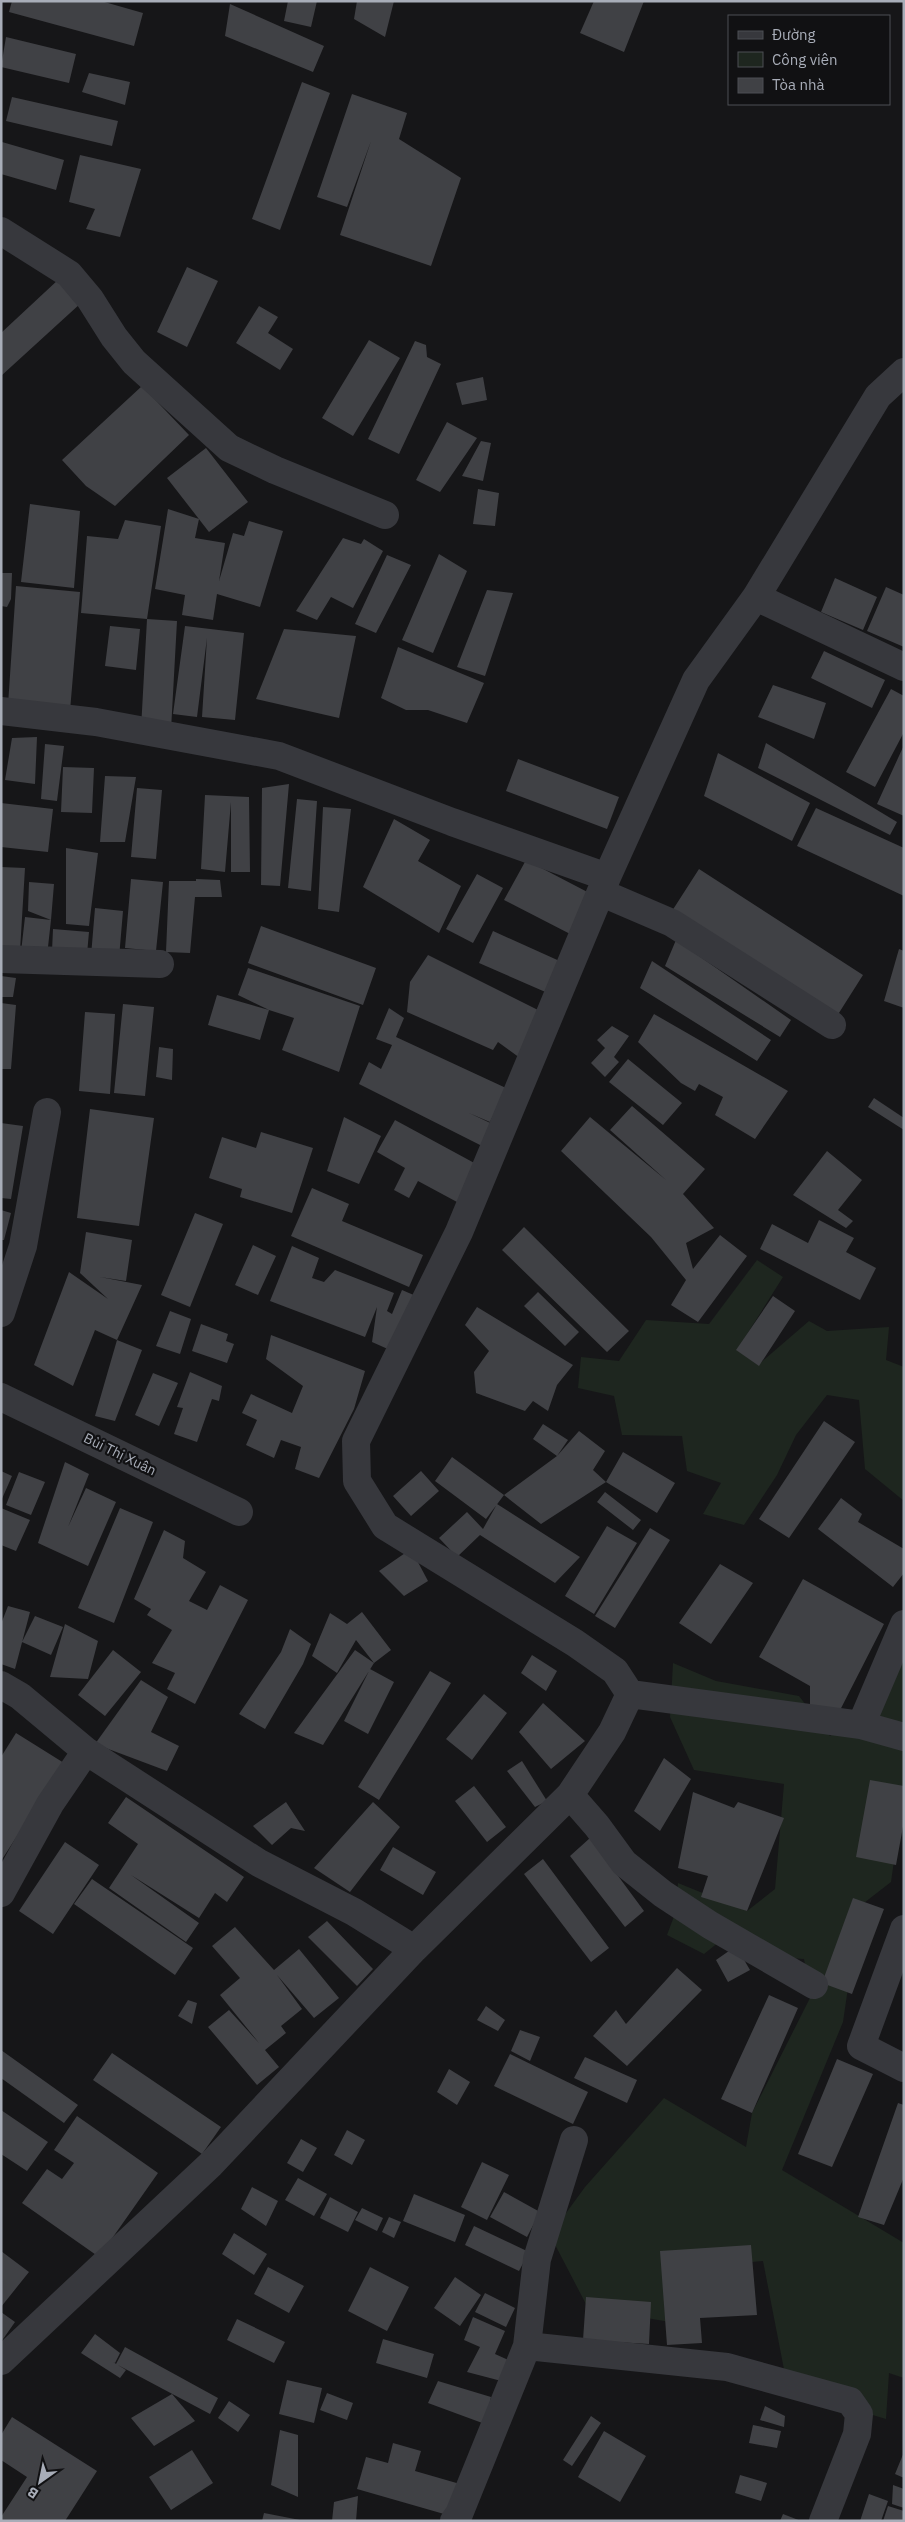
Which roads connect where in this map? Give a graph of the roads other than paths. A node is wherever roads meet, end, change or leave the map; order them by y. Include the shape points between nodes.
1 (1, 231) edge
2 (904, 372) edge
3 (385, 515) dead end
4 (756, 597) junction
5 (904, 667) edge
6 (1, 711) edge
7 (605, 885) junction
8 (1, 958) edge
9 (160, 964) dead end
10 (832, 1025) dead end
11 (48, 1112) dead end
12 (1, 1313) edge
13 (1, 1397) edge
14 (239, 1512) dead end
15 (904, 1624) edge
16 (1, 1685) edge
17 (630, 1694) junction
18 (861, 1725) junction
19 (904, 1737) edge
20 (86, 1750) junction
21 (570, 1796) junction
22 (1, 1893) edge
23 (904, 1929) edge
24 (414, 1949) junction
25 (814, 1986) dead end
26 (904, 2068) edge
27 (574, 2140) dead end
28 (527, 2346) junction
29 (1, 2361) edge
30 (454, 2521) edge
31 (823, 2521) edge

1 - 3 street via 69,274 134,362 228,448
2 - 4 street via 878,396
4 - 5 street
4 - 7 street via 696,680
6 - 7 street via 96,722 279,756
7 - 10 street via 672,923
7 - 17 street via 459,1232 356,1442 357,1481 384,1526 575,1643 615,1671
8 - 9 street
11 - 12 street via 23,1246
13 - 14 street, Bùi Thị Xuân
15 - 18 street
16 - 20 street via 20,1696
17 - 18 street
17 - 21 street via 612,1732
18 - 19 street
20 - 22 street via 50,1804
20 - 24 street via 259,1863 354,1912
21 - 24 street
21 - 25 street via 598,1826 624,1863 663,1894
23 - 26 street via 861,2046
24 - 29 street via 210,2164
27 - 28 street via 537,2259
28 - 30 street
28 - 31 street via 727,2368 850,2401 859,2414 856,2434

